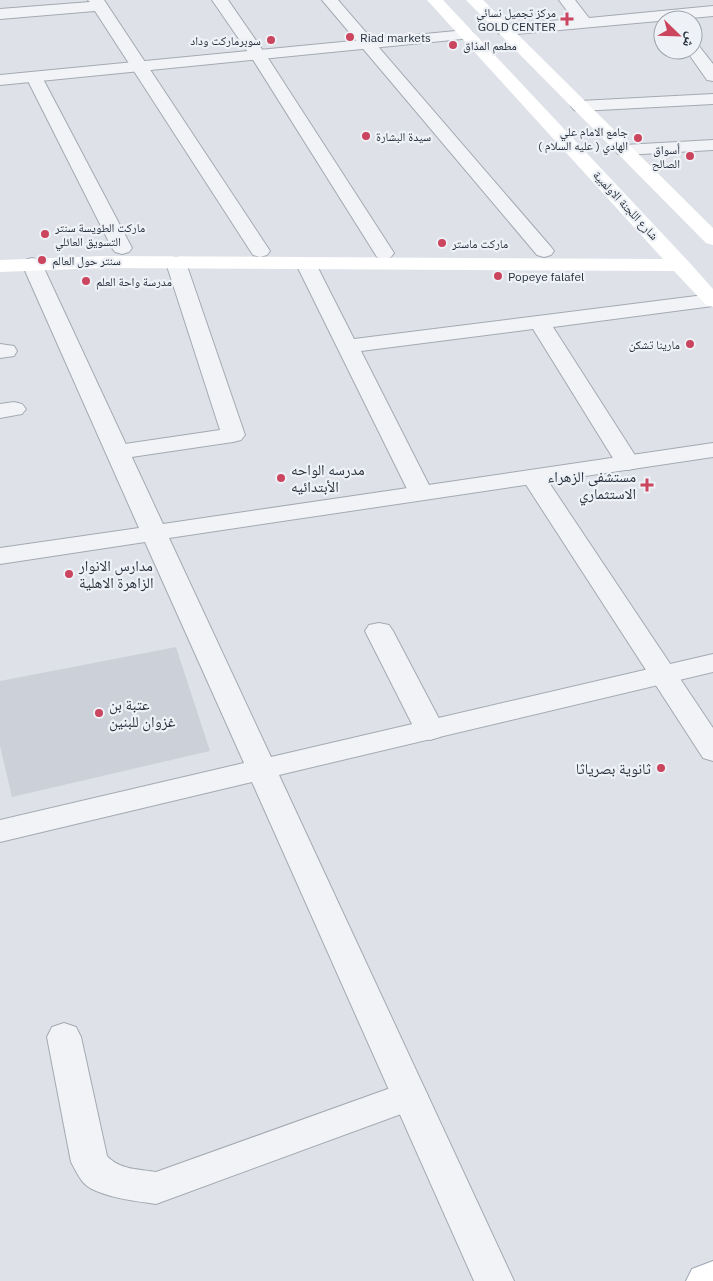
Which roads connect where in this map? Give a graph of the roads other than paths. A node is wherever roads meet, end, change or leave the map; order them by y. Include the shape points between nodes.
1 (220, 0) edge
2 (330, 0) edge
3 (435, 0) edge
4 (474, 0) edge
5 (567, 0) edge
6 (98, 3) edge
7 (0, 14) edge
8 (653, 19) edge
9 (584, 22) junction
10 (504, 30) junction
11 (466, 35) junction
12 (368, 44) junction
13 (258, 55) junction
14 (701, 60) edge
15 (536, 62) junction
16 (138, 66) junction
17 (496, 66) junction
18 (34, 76) junction
19 (713, 76) edge
20 (0, 80) edge
21 (555, 81) junction
22 (515, 85) junction
23 (713, 99) edge
24 (580, 106) junction
25 (713, 145) edge
26 (624, 150) junction
27 (713, 239) edge
28 (667, 250) junction
29 (260, 251) junction
30 (544, 251) junction
31 (0, 253) edge
32 (110, 253) junction
33 (384, 253) junction
34 (176, 263) junction
35 (32, 264) junction
36 (306, 264) junction
37 (681, 265) junction
38 (0, 266) edge
39 (713, 300) edge
40 (539, 322) junction
41 (347, 346) junction
42 (713, 450) edge
43 (118, 452) junction
44 (628, 463) junction
45 (533, 477) junction
46 (421, 493) junction
47 (154, 533) junction
48 (0, 556) edge
49 (379, 631) dead end
50 (713, 663) edge
51 (662, 675) junction
52 (430, 730) junction
53 (713, 751) edge
54 (262, 770) junction
55 (0, 831) edge
56 (64, 1037) dead end
57 (410, 1096) junction
58 (713, 1278) edge
59 (494, 1281) edge
60 (706, 1281) edge

1 - 13 street
2 - 12 street
3 - 11 main road, شارع اللجنة الاولمبية
4 - 10 main road
5 - 9 street
6 - 7 street
6 - 16 street
8 - 9 street
9 - 10 street
10 - 15 main road
11 - 12 street
11 - 17 main road, شارع اللجنة الاولمبية
12 - 13 street
12 - 30 street
13 - 16 street
13 - 33 street
14 - 19 street
15 - 17 main road
15 - 21 main road
16 - 18 street
16 - 29 street
17 - 22 main road, شارع اللجنة الاولمبية
18 - 20 street
18 - 32 street
21 - 22 main road
21 - 24 main road
22 - 28 main road, شارع اللجنة الاولمبية
23 - 24 street
24 - 26 main road
25 - 26 street
26 - 27 main road
28 - 30 main road
28 - 37 main road, شارع اللجنة الاولمبية
29 - 32 main road
29 - 33 main road
30 - 33 main road
31 - 32 main road
32 - 34 main road
32 - 35 main road
34 - 36 main road
34 - 43 street via 233,435
35 - 38 main road
35 - 43 street
36 - 37 main road
36 - 41 street
37 - 39 main road, شارع اللجنة الاولمبية
39 - 40 street
40 - 41 street
40 - 44 street
41 - 46 street
42 - 44 street
43 - 47 street
44 - 45 street
45 - 46 street
45 - 51 street
46 - 47 street
47 - 48 street
47 - 54 street
49 - 52 street
50 - 51 street
51 - 52 street
51 - 53 street
52 - 54 street
54 - 55 street
54 - 57 street
56 - 57 street via 90,1162 102,1176 128,1184 156,1188
57 - 59 street
58 - 60 main road

